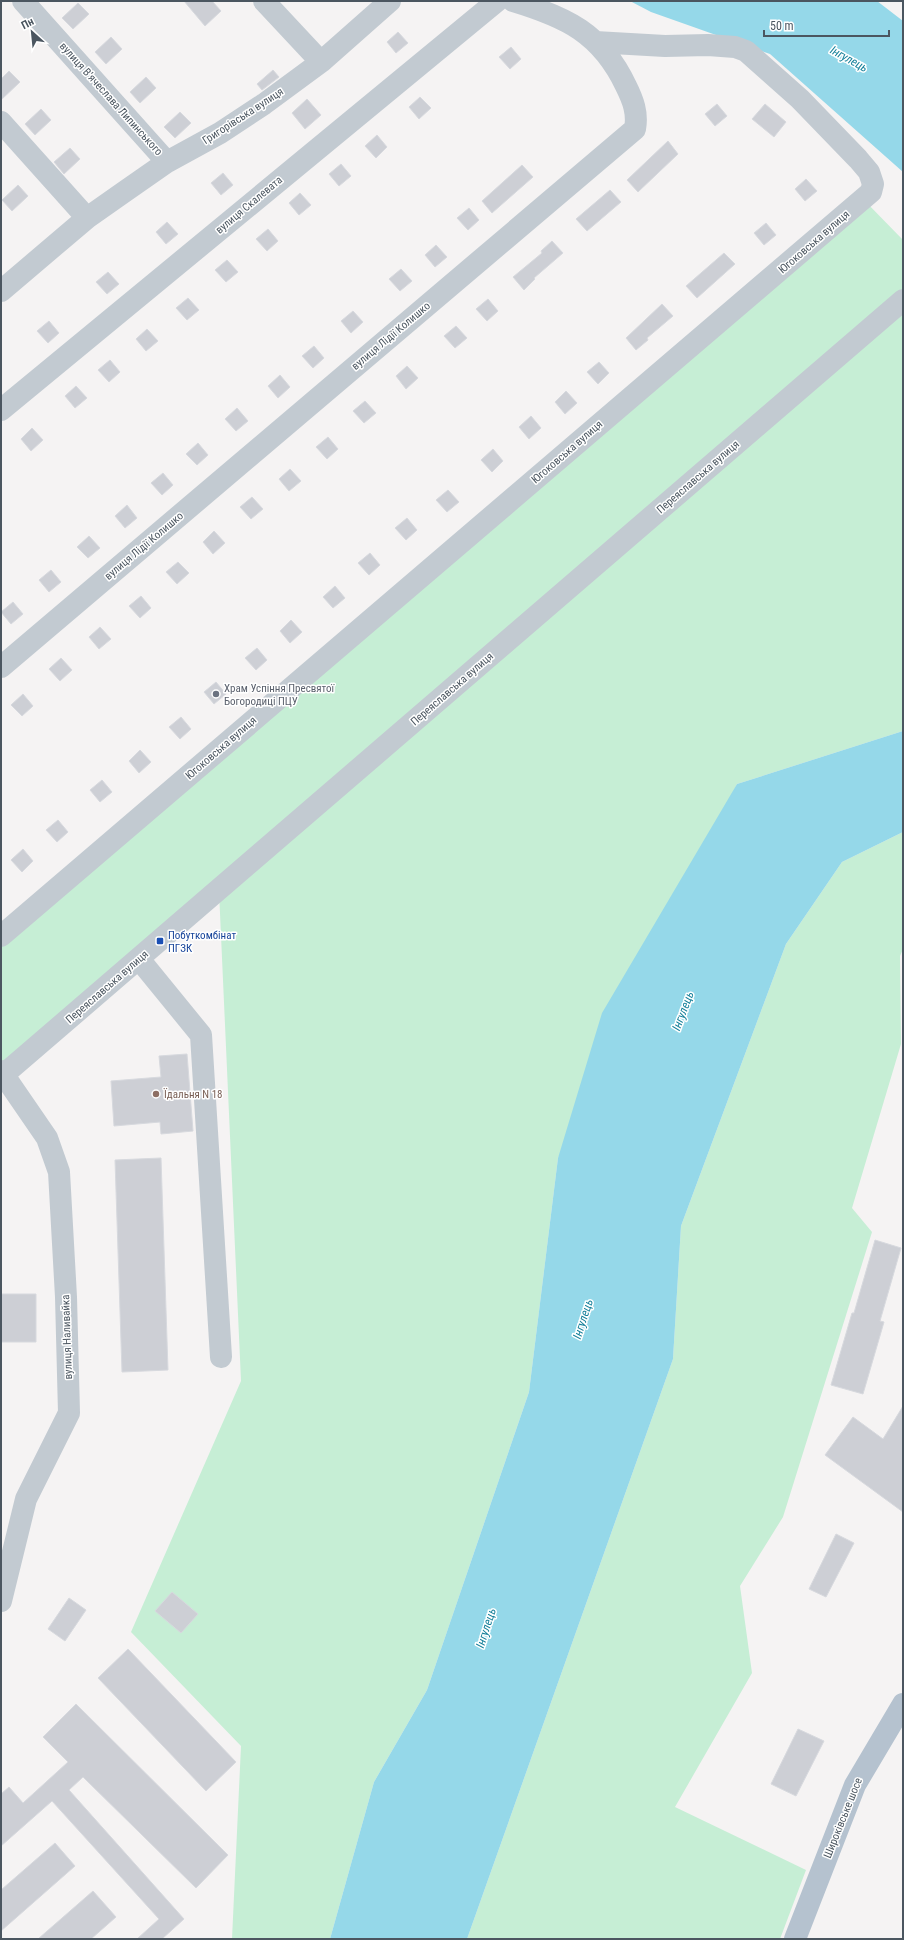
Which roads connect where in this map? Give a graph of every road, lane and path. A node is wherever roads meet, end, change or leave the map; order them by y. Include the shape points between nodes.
1 (23, 1) edge
2 (264, 1) edge
3 (390, 1) edge
4 (497, 1) edge
5 (514, 1) edge
6 (596, 42) junction
7 (322, 62) junction
8 (1, 122) edge
9 (167, 162) junction
10 (87, 218) junction
11 (1, 291) edge
12 (903, 300) edge
13 (1, 410) edge
14 (1, 667) edge
15 (1, 936) edge
16 (139, 959) junction
17 (2, 1074) edge
18 (221, 1357) dead end
19 (1, 1601) edge
20 (903, 1704) edge
21 (795, 1939) edge

1 - 9 street, вулиця В’ячеслава Липинського
2 - 7 street
3 - 7 street, Григорівська вулиця
4 - 13 street, вулиця Скалевата
5 - 6 street, вулиця Лідії Колишко via 564,19
6 - 14 street, вулиця Лідії Колишко via 622,76 633,101 637,119 635,129
6 - 15 street, Югоковська вулиця via 665,46 708,45 735,47 746,51 800,99 858,159 869,172 873,184 871,192
7 - 9 street, Григорівська вулиця via 220,133
8 - 10 street
9 - 10 street, Григорівська вулиця
10 - 11 street, Григорівська вулиця
12 - 16 street, Переяславська вулиця
16 - 17 street, Переяславська вулиця
16 - 18 street via 201,1035
17 - 19 street, вулиця Наливайка via 47,1138 59,1172 70,1413 26,1499
20 - 21 main road, Широківське шосе via 855,1785

